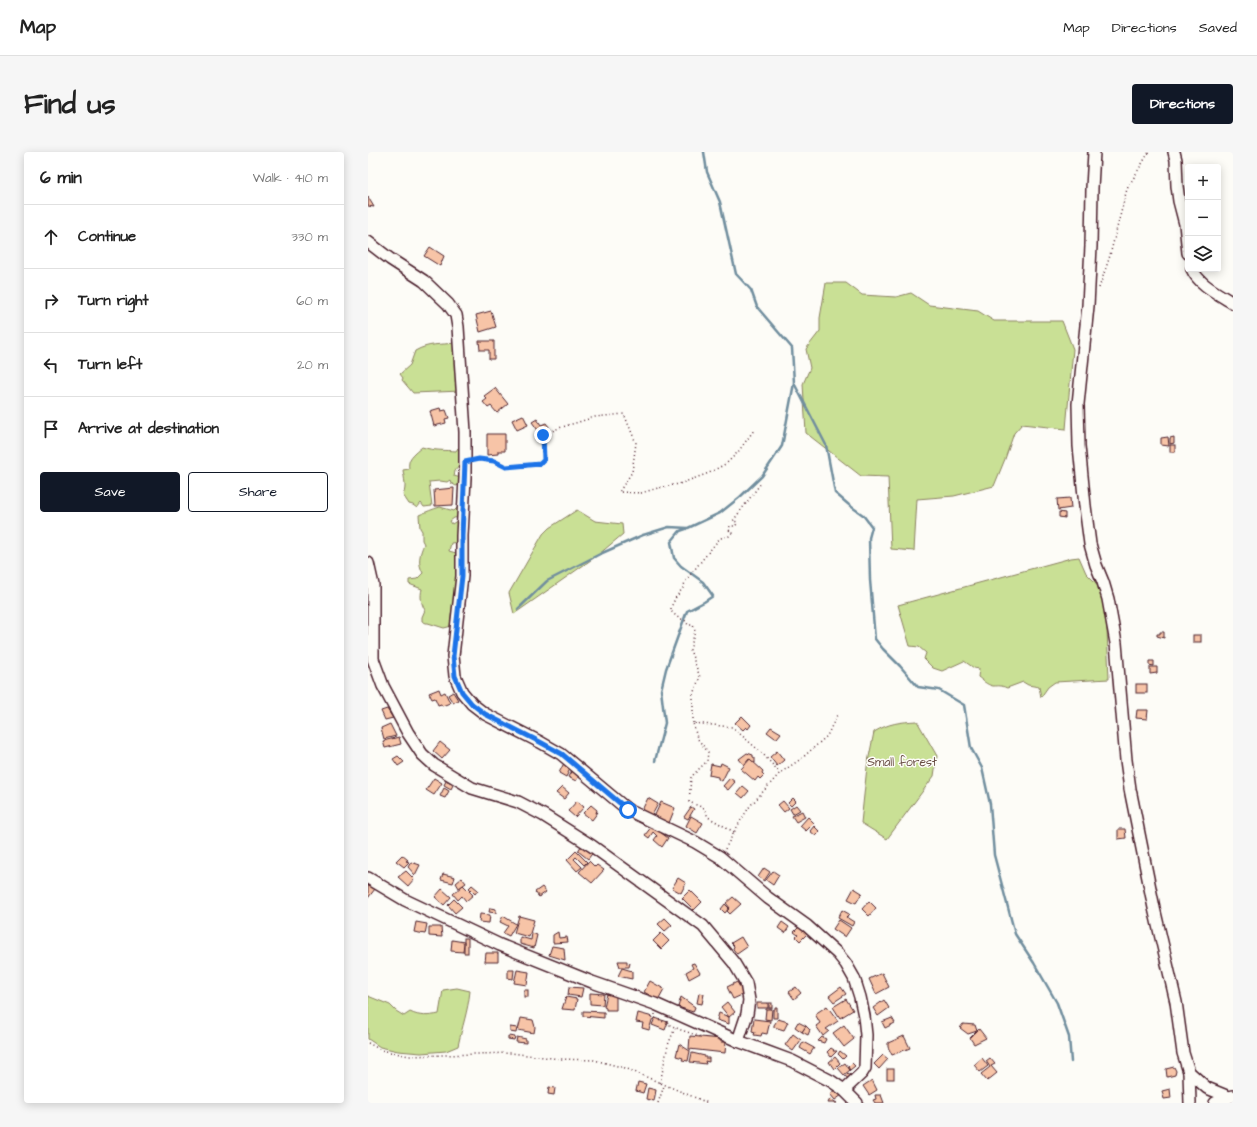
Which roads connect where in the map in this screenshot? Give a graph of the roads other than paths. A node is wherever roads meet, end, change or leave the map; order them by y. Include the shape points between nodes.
1 (1094, 152) edge
2 (1174, 152) edge
3 (1186, 236) edge
4 (368, 242) edge
5 (1193, 272) edge
6 (1233, 303) edge
7 (368, 563) edge
8 (368, 878) edge
9 (738, 1041) junction
10 (1189, 1072) junction
11 (844, 1090) junction
12 (1231, 1097) edge
13 (856, 1103) edge
14 (1190, 1103) edge
15 (1215, 1103) edge

1 - 10 street via 1088,306 1078,404 1078,446 1090,544 1108,599 1116,643 1131,796
2 - 3 street
4 - 11 street via 424,281 456,315 465,462 462,576 453,656 455,676 462,692 485,714 562,754 628,810 720,857 828,944 846,964 854,978 864,1016 865,1068
5 - 6 street
7 - 9 street via 373,585 373,659 383,686 422,754 434,765 472,788 518,802 543,815 592,846 703,926 734,963 746,983 749,1000
8 - 9 street via 406,900 500,945 655,1004
9 - 11 street via 792,1061
10 - 12 street via 1207,1088
10 - 14 street
11 - 13 street
12 - 15 street

